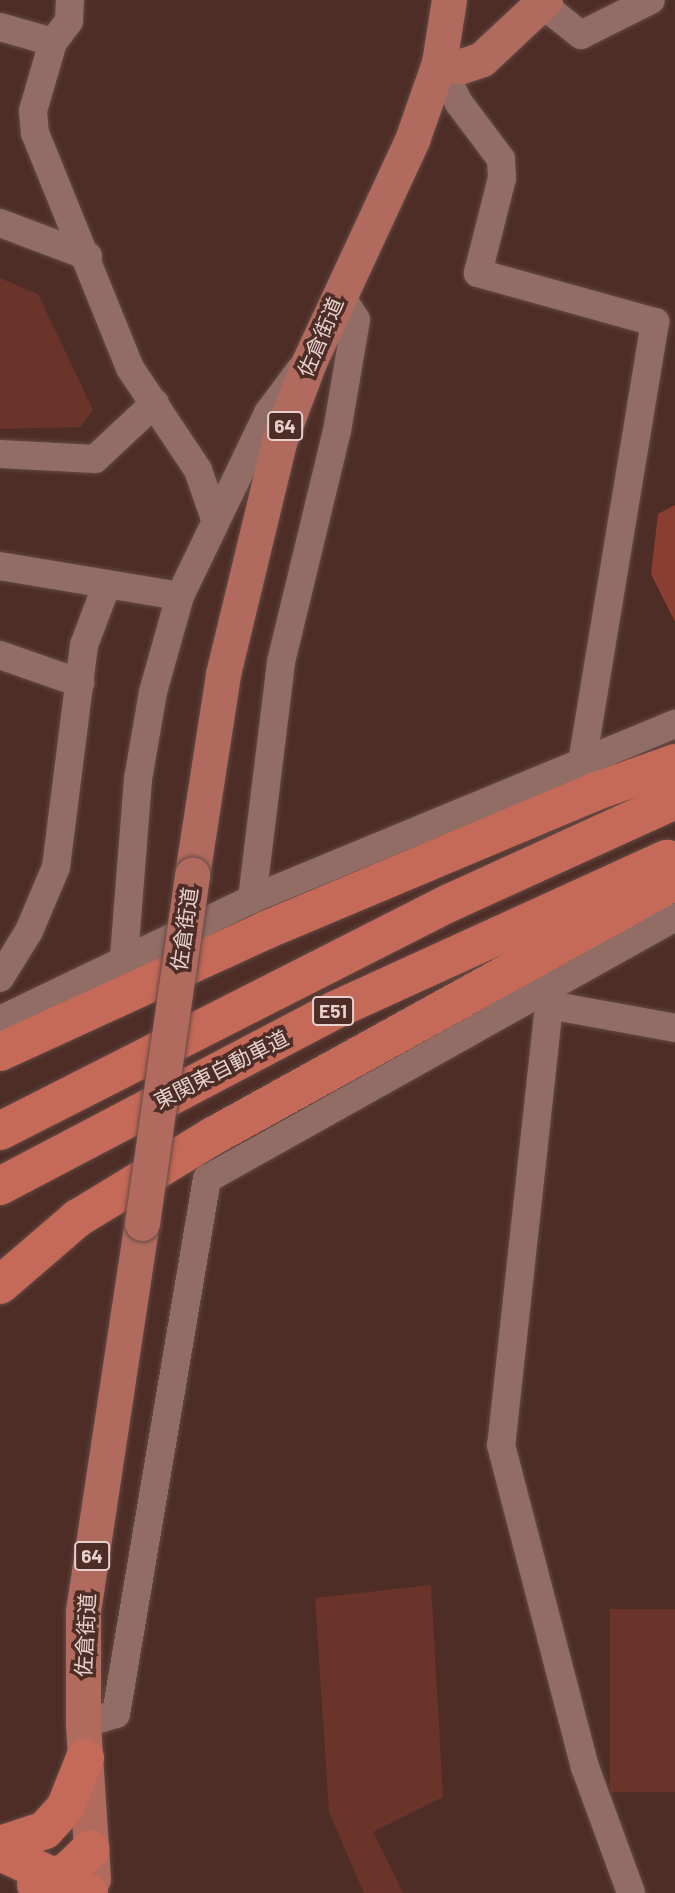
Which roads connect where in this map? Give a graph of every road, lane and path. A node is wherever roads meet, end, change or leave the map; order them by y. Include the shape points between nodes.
1 (70, 0) edge
2 (449, 0) edge
3 (651, 0) edge
4 (543, 2) edge
5 (0, 27) edge
6 (53, 42) junction
7 (439, 63) junction
8 (0, 223) edge
9 (88, 256) junction
10 (339, 293) junction
11 (309, 362) junction
12 (155, 404) junction
13 (0, 454) edge
14 (215, 519) junction
15 (0, 566) edge
16 (107, 584) junction
17 (180, 596) junction
18 (0, 655) edge
19 (80, 683) junction
20 (675, 724) edge
21 (582, 763) junction
22 (675, 764) edge
23 (675, 800) edge
24 (675, 855) edge
25 (675, 881) edge
26 (252, 899) junction
27 (675, 917) edge
28 (124, 957) junction
29 (0, 978) edge
30 (550, 996) junction
31 (0, 1020) edge
32 (675, 1028) edge
33 (0, 1052) edge
34 (0, 1131) edge
35 (0, 1186) edge
36 (0, 1285) edge
37 (84, 1741) junction
38 (0, 1845) edge
39 (91, 1849) joint
40 (0, 1853) edge
41 (49, 1887) edge
42 (631, 1893) edge

1 - 6 street via 69,20
2 - 7 main road, 佐倉街道 / 64
3 - 4 street via 581,36
4 - 7 main road via 482,59 462,65
5 - 6 street
6 - 9 street via 33,111 35,133
7 - 10 main road, 佐倉街道 / 64 via 412,140
7 - 21 street via 459,103 502,159 502,178 478,273 655,323
8 - 9 street
9 - 12 street via 130,368
10 - 11 main road, 佐倉街道 / 64
10 - 26 street via 356,320 337,431 281,662
11 - 14 street via 268,413
11 - 37 main road, 佐倉街道 / 64, bridge via 253,535 223,674 83,1611
12 - 13 street via 95,459
12 - 14 street via 198,470
14 - 17 street
15 - 16 street
16 - 17 street
16 - 19 street via 84,645
17 - 28 street via 153,692 138,779
18 - 19 street
19 - 29 street via 56,867 29,931
20 - 21 street
21 - 26 street
22 - 33 highway via 594,792 266,930
23 - 34 highway, E51 via 447,904
24 - 35 highway, 東関東自動車道 / E51 via 348,1004
25 - 36 highway via 213,1136 78,1218
26 - 28 street
27 - 30 street
28 - 31 street
30 - 32 street
30 - 37 street via 207,1179 116,1713
30 - 42 street via 500,1445 585,1767
37 - 38 highway via 65,1808 45,1830
37 - 39 main road, 佐倉街道 / 64
39 - 41 highway
40 - 41 highway

